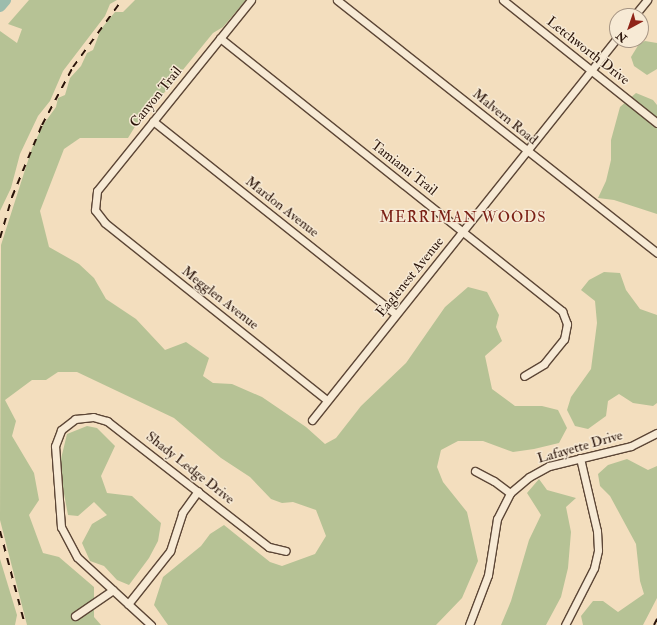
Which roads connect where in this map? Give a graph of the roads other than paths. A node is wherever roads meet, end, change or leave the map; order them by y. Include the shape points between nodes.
1 (251, 0) edge
2 (337, 0) edge
3 (503, 0) edge
4 (647, 0) edge
5 (640, 8) edge
6 (220, 38) junction
7 (609, 48) edge
8 (591, 70) junction
9 (153, 121) junction
10 (657, 123) edge
11 (527, 152) junction
12 (98, 215) joint
13 (462, 232) junction
14 (657, 253) edge
15 (396, 314) junction
16 (524, 376) dead end
17 (328, 400) junction
18 (312, 420) dead end
19 (657, 433) edge
20 (580, 458) junction
21 (475, 471) dead end
22 (198, 491) junction
23 (510, 493) junction
24 (286, 552) dead end
25 (112, 590) junction
26 (128, 604) junction
27 (75, 616) dead end
28 (151, 625) edge
29 (469, 625) edge
30 (565, 625) edge

1 - 6 street, Canyon Trail
2 - 11 street, Malvern Road
3 - 8 street, Letchworth Drive
4 - 5 street
6 - 9 street, Canyon Trail
6 - 13 street, Tamiami Trail
7 - 8 street, Eaglenest Avenue
8 - 10 street, Letchworth Drive
8 - 11 street, Eaglenest Avenue
9 - 12 street, Canyon Trail via 97,191 94,202
9 - 15 street, Mardon Avenue
11 - 13 street, Eaglenest Avenue
11 - 14 street, Malvern Road
12 - 17 street, Megglen Avenue
13 - 15 street, Eaglenest Avenue
13 - 16 street, Tamiami Trail via 565,316 567,332 561,343 544,364
15 - 17 street, Eaglenest Avenue
17 - 18 street, Eaglenest Avenue
19 - 20 street, Lafayette Drive via 631,446
20 - 23 street, Lafayette Drive via 538,471
20 - 30 street via 597,531 598,550 594,568
21 - 23 street
22 - 24 street, Shady Ledge Drive via 269,547
22 - 25 street, Shady Ledge Drive via 107,421 92,416 75,419 61,430 55,446 59,521 65,538 77,557
22 - 26 street via 182,513 167,556
23 - 29 street, Lafayette Drive via 497,519 488,575
25 - 26 street
25 - 27 street
26 - 28 street

